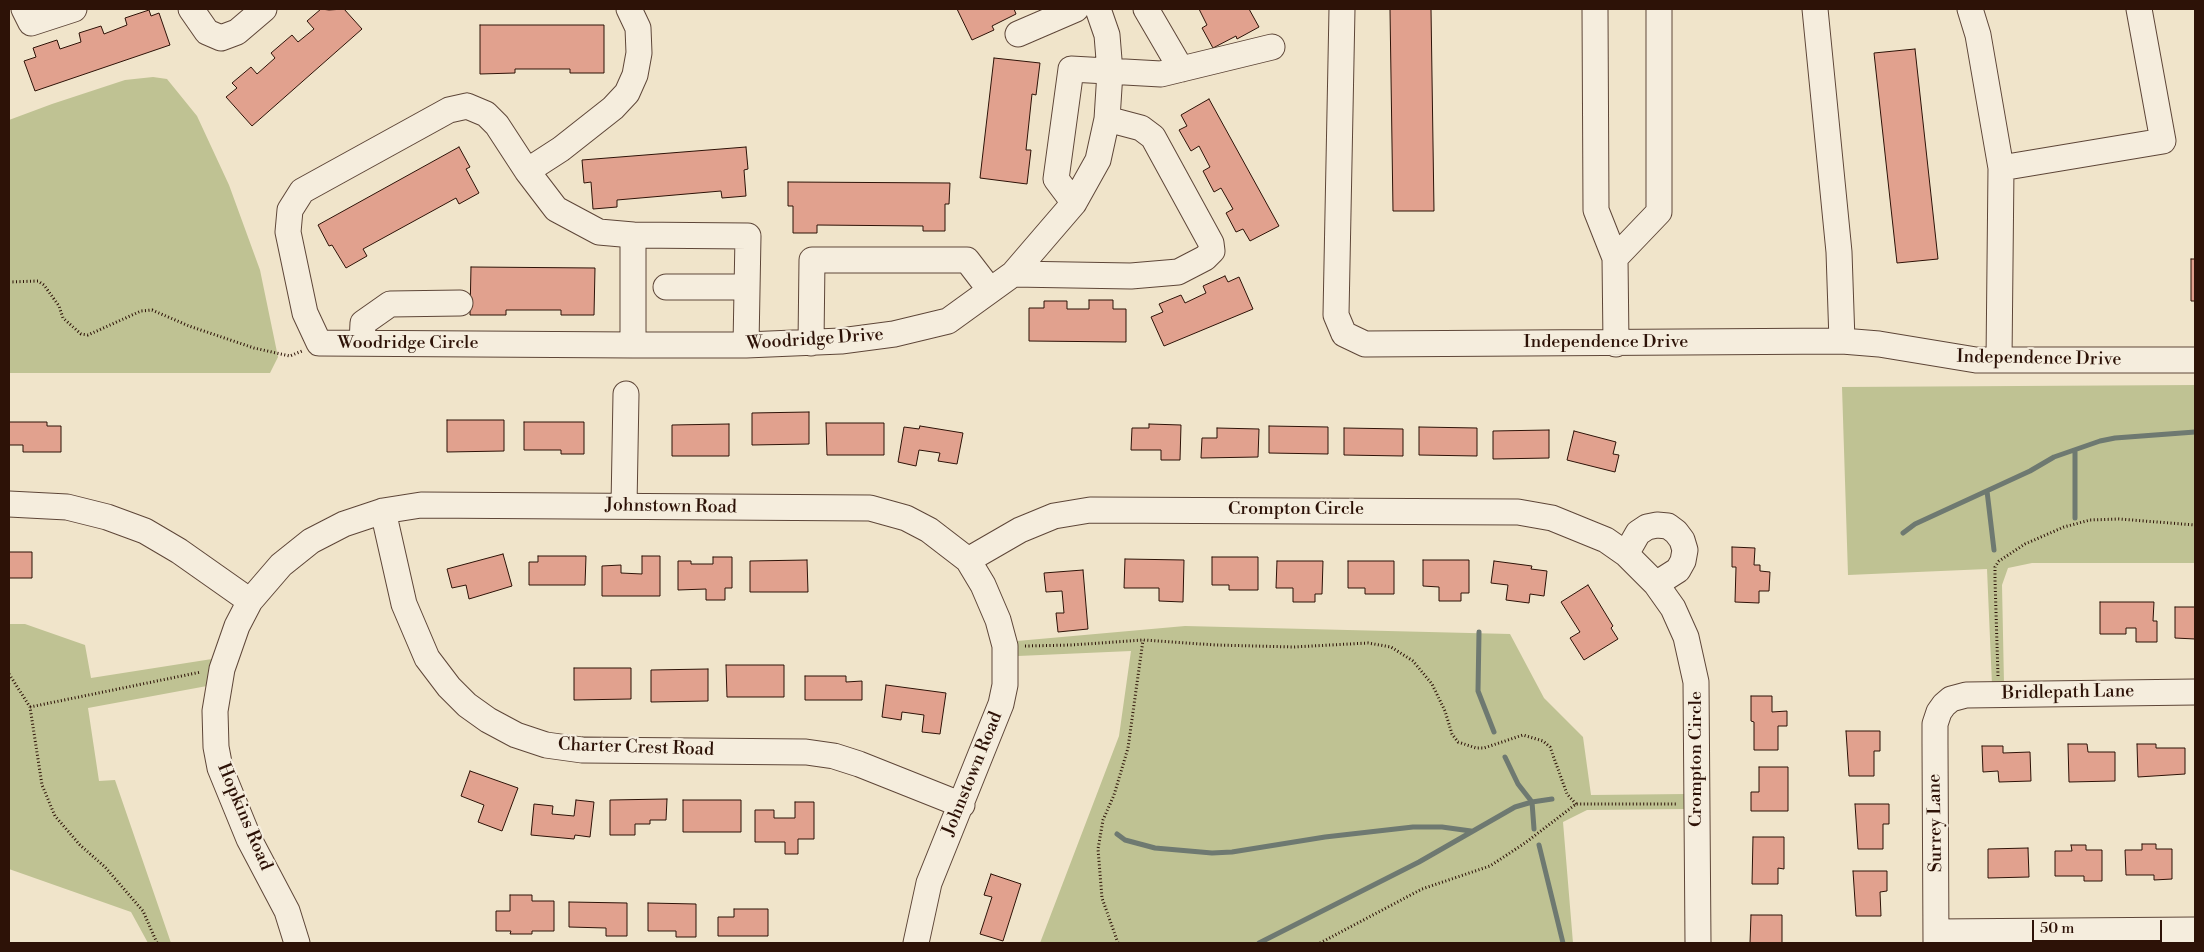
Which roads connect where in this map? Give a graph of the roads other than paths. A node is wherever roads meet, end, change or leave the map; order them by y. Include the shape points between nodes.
1 (24, 9) edge
2 (74, 9) edge
3 (191, 9) edge
4 (264, 9) edge
5 (629, 9) edge
6 (1076, 9) edge
7 (1098, 9) edge
8 (1146, 9) edge
9 (1342, 9) edge
10 (1595, 9) edge
11 (1659, 9) edge
12 (1815, 9) edge
13 (1970, 9) edge
14 (2139, 9) edge
15 (1018, 34) dead end
16 (1272, 47) dead end
17 (1181, 69) junction
18 (1110, 72) junction
19 (1108, 119) junction
20 (2001, 168) junction
21 (527, 171) junction
22 (1074, 203) junction
23 (633, 235) junction
24 (1615, 258) junction
25 (1013, 274) junction
26 (666, 287) dead end
27 (747, 287) junction
28 (990, 290) junction
29 (460, 303) dead end
30 (1842, 341) junction
31 (362, 343) junction
32 (811, 343) junction
33 (1616, 344) junction
34 (633, 345) junction
35 (746, 345) junction
36 (1999, 360) junction
37 (2195, 360) edge
38 (626, 394) dead end
39 (9, 504) edge
40 (624, 506) junction
41 (384, 510) junction
42 (1626, 554) junction
43 (968, 560) junction
44 (1656, 584) junction
45 (250, 602) junction
46 (2195, 692) edge
47 (1944, 705) joint
48 (962, 805) junction
49 (2195, 930) edge
50 (1936, 938) edge
51 (297, 943) edge
52 (916, 943) edge
53 (1698, 943) edge

1 - 2 street via 32,23
3 - 4 street via 207,32 221,38 237,32
5 - 21 street via 638,28 639,53 627,93 561,149
6 - 15 street
7 - 18 street, Woodridge Drive via 1107,35
8 - 17 street
9 - 33 street, Independence Drive via 1336,315 1344,334 1365,344
10 - 24 street via 1596,210
11 - 24 street via 1659,212
12 - 30 street via 1839,252
13 - 20 street via 1978,35
14 - 20 street via 2163,141
16 - 17 street
17 - 18 street via 1161,74
18 - 19 street, Woodridge Drive
18 - 22 street via 1071,69 1056,179
19 - 22 street, Woodridge Drive via 1098,160
19 - 25 street via 1141,128 1153,137 1211,243 1212,252 1178,272 1169,273 1131,276
20 - 36 street
21 - 23 street, Woodridge Circle via 556,209 599,232
21 - 31 street, Woodridge Circle via 497,125 486,114 467,106 450,110 302,191 290,210 288,232 305,313 319,343
22 - 25 street, Woodridge Drive
23 - 27 street, Woodridge Circle via 748,236
23 - 34 street
24 - 33 street
25 - 28 street, Woodridge Drive
26 - 27 street
27 - 35 street
28 - 32 street, Woodridge Drive via 948,321 894,334
28 - 32 street via 967,260 812,260
29 - 31 street via 390,304 363,323
30 - 33 street, Independence Drive
30 - 36 street, Independence Drive via 1879,344 1955,358
31 - 34 street, Woodridge Circle
32 - 35 street, Woodridge Drive
34 - 35 street, Woodridge Drive
36 - 37 street, Independence Drive
38 - 40 street
39 - 45 street via 67,507 145,531
40 - 41 street, Johnstown Road via 421,505
40 - 43 street, Johnstown Road via 870,508 914,522
41 - 45 street, Johnstown Road via 344,524 311,541 281,565
41 - 48 street, Charter Crest Road via 404,604 427,658 467,705 516,735 546,745 582,750 806,752 859,764
42 - 43 street, Crompton Circle via 1584,530 1552,518 1518,512 1090,510 1054,516 1020,530
42 - 44 street, Crompton Circle
42 - 44 street via 1638,533 1647,527 1668,526 1676,532 1684,545 1683,561 1678,570
43 - 48 street, Johnstown Road via 998,620 1005,646 1005,685 1001,704
44 - 53 street, Crompton Circle via 1673,608 1686,637 1696,682
45 - 51 street, Hopkins Road via 237,626 222,669 215,711 216,747 220,768 249,840 286,911
46 - 47 street, Bridlepath Lane via 1998,693 1966,695 1951,699
47 - 50 street, Surrey Lane via 1935,724
48 - 52 street, Johnstown Road via 929,883
49 - 50 street

